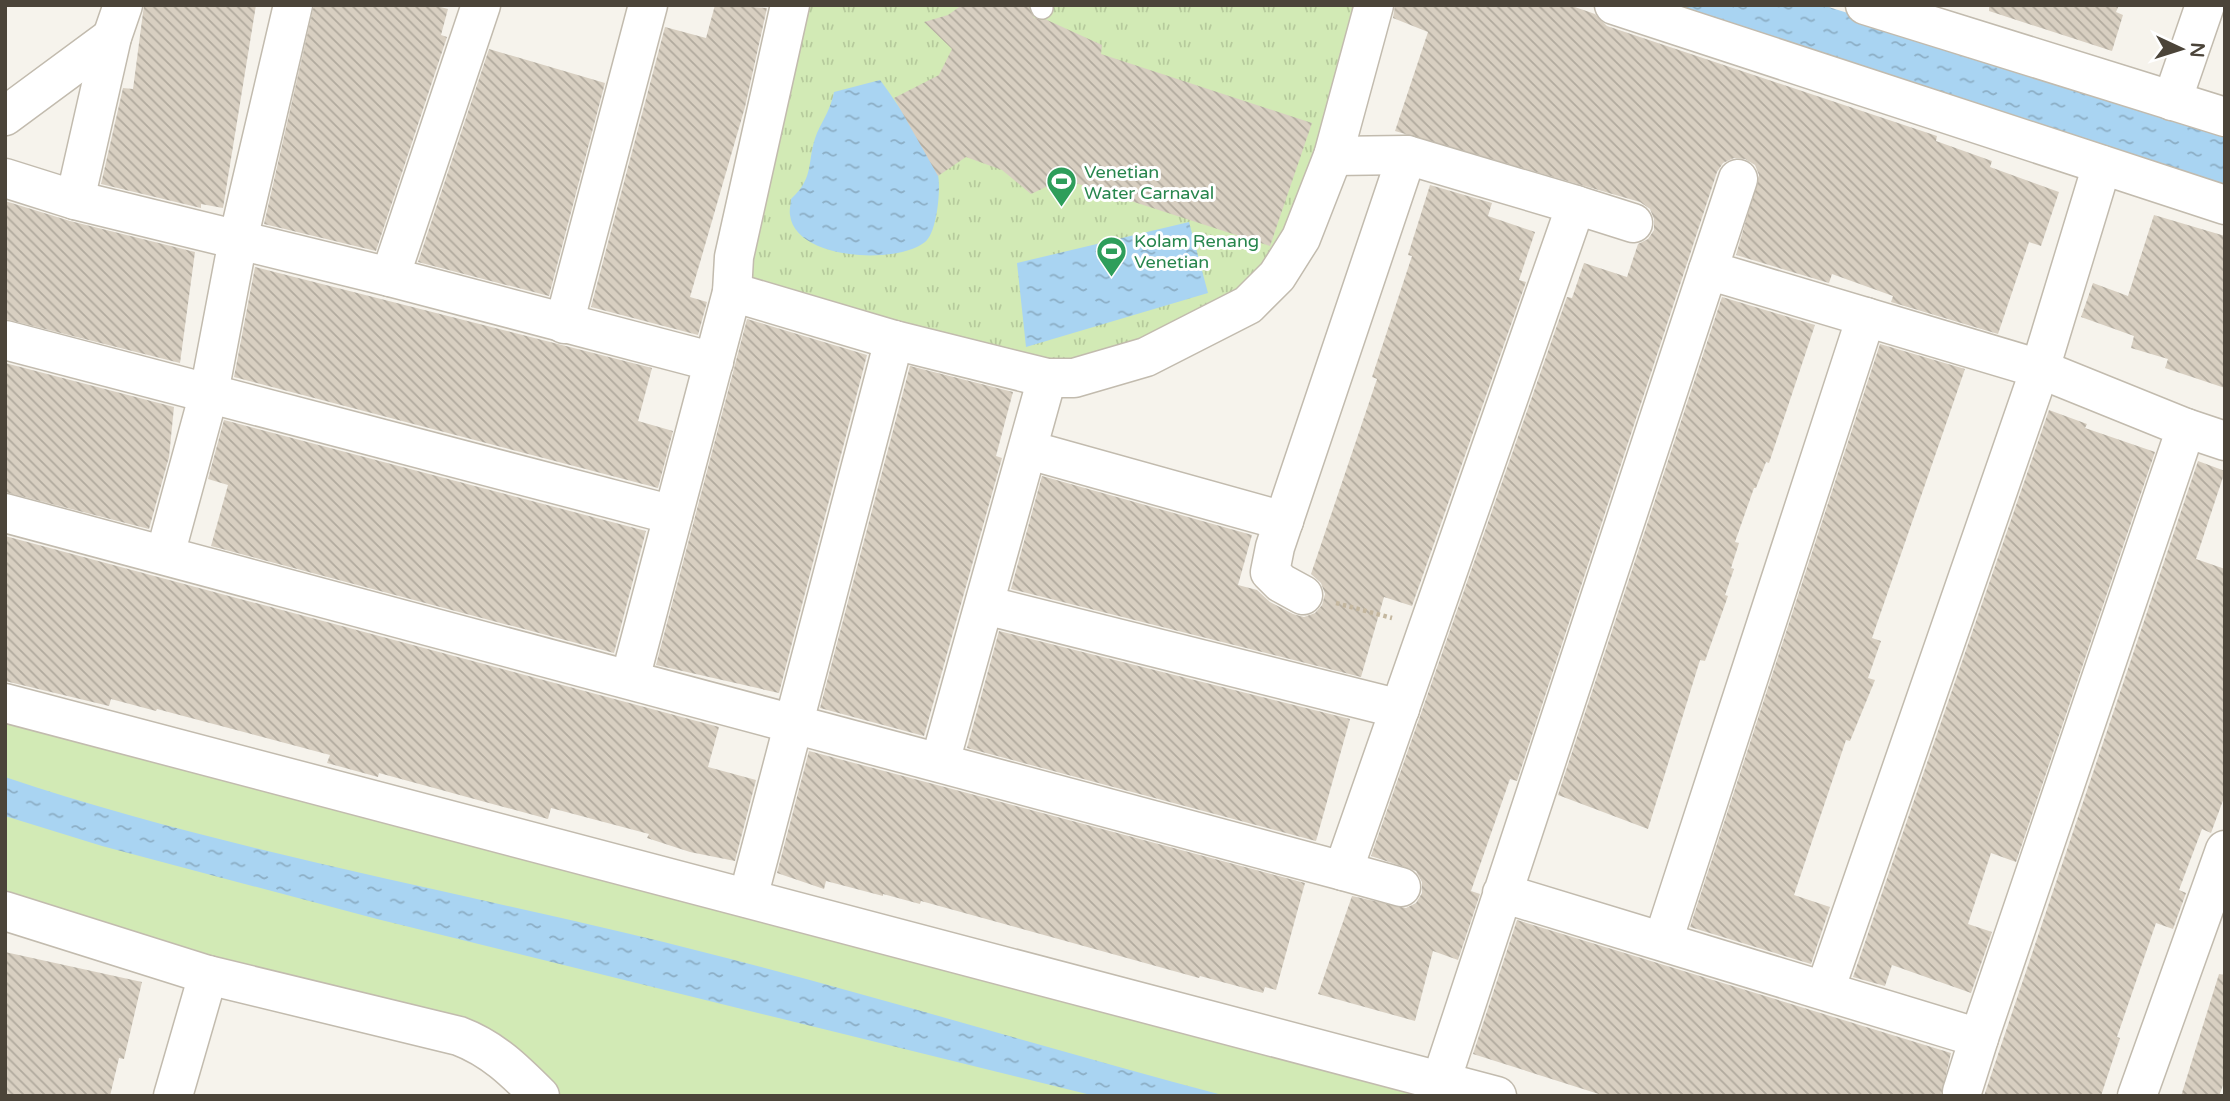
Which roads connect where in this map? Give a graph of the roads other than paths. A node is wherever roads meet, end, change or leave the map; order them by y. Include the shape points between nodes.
1 (293, 5) edge
2 (481, 5) edge
3 (648, 5) edge
4 (790, 5) edge
5 (1374, 5) edge
6 (1614, 5) edge
7 (1865, 5) edge
8 (2205, 5) edge
9 (118, 21) edge
10 (2172, 101) junction
11 (5, 116) edge
12 (2225, 117) edge
13 (1406, 155) junction
14 (1334, 156) junction
15 (2102, 165) junction
16 (5, 178) edge
17 (1738, 179) dead end
18 (75, 200) junction
19 (1576, 205) junction
20 (2225, 205) edge
21 (1633, 223) dead end
22 (238, 240) junction
23 (1708, 270) junction
24 (390, 277) junction
25 (732, 292) junction
26 (1866, 317) junction
27 (564, 324) junction
28 (5, 340) edge
29 (894, 340) junction
30 (714, 362) junction
31 (2040, 369) junction
32 (1047, 378) junction
33 (209, 393) junction
34 (2186, 428) junction
35 (2225, 441) edge
36 (1029, 450) junction
37 (5, 513) edge
38 (673, 515) junction
39 (1284, 522) junction
40 (165, 555) junction
41 (1303, 595) road end
42 (985, 605) junction
43 (630, 678) junction
44 (5, 703) edge
45 (1400, 709) junction
46 (793, 722) junction
47 (940, 762) junction
48 (2225, 850) edge
49 (1343, 871) junction
50 (1401, 887) dead end
51 (1502, 893) junction
52 (748, 898) junction
53 (5, 911) edge
54 (1663, 941) junction
55 (208, 975) junction
56 (1825, 990) junction
57 (1979, 1038) junction
58 (1441, 1081) junction
59 (1962, 1092) dead end
60 (173, 1096) edge
61 (540, 1096) edge
62 (1497, 1096) edge
63 (2137, 1096) edge

1 - 22 street
2 - 24 street
3 - 27 street
4 - 25 street via 733,257
5 - 14 street
6 - 15 street
7 - 10 street
8 - 10 street
9 - 11 street
9 - 18 street
10 - 12 street
13 - 14 street
13 - 19 street
13 - 39 street
14 - 32 street via 1301,238 1277,276 1248,305 1146,357 1074,378
15 - 20 street
15 - 31 street
16 - 18 street
17 - 23 street
18 - 22 street
19 - 21 street
19 - 45 street
22 - 24 street
22 - 33 street
23 - 26 street
23 - 51 street
24 - 27 street
25 - 29 street
25 - 30 street
26 - 31 street
26 - 54 street
27 - 30 street
28 - 33 street
29 - 32 street
29 - 46 street
30 - 38 street
31 - 34 street
31 - 56 street
32 - 36 street
33 - 38 street
33 - 40 street
34 - 35 street
34 - 57 street
36 - 39 street
36 - 42 street
37 - 40 street
38 - 43 street
39 - 41 street via 1270,572
40 - 43 street
42 - 45 street
42 - 47 street
43 - 46 street
44 - 52 street
45 - 49 street
46 - 47 street
46 - 52 street
47 - 49 street
48 - 63 street
49 - 50 street
51 - 54 street
51 - 58 street
52 - 58 street
53 - 55 street
54 - 56 street
55 - 60 street
55 - 61 street via 459,1036 504,1060
56 - 57 street
57 - 59 street
58 - 62 street

